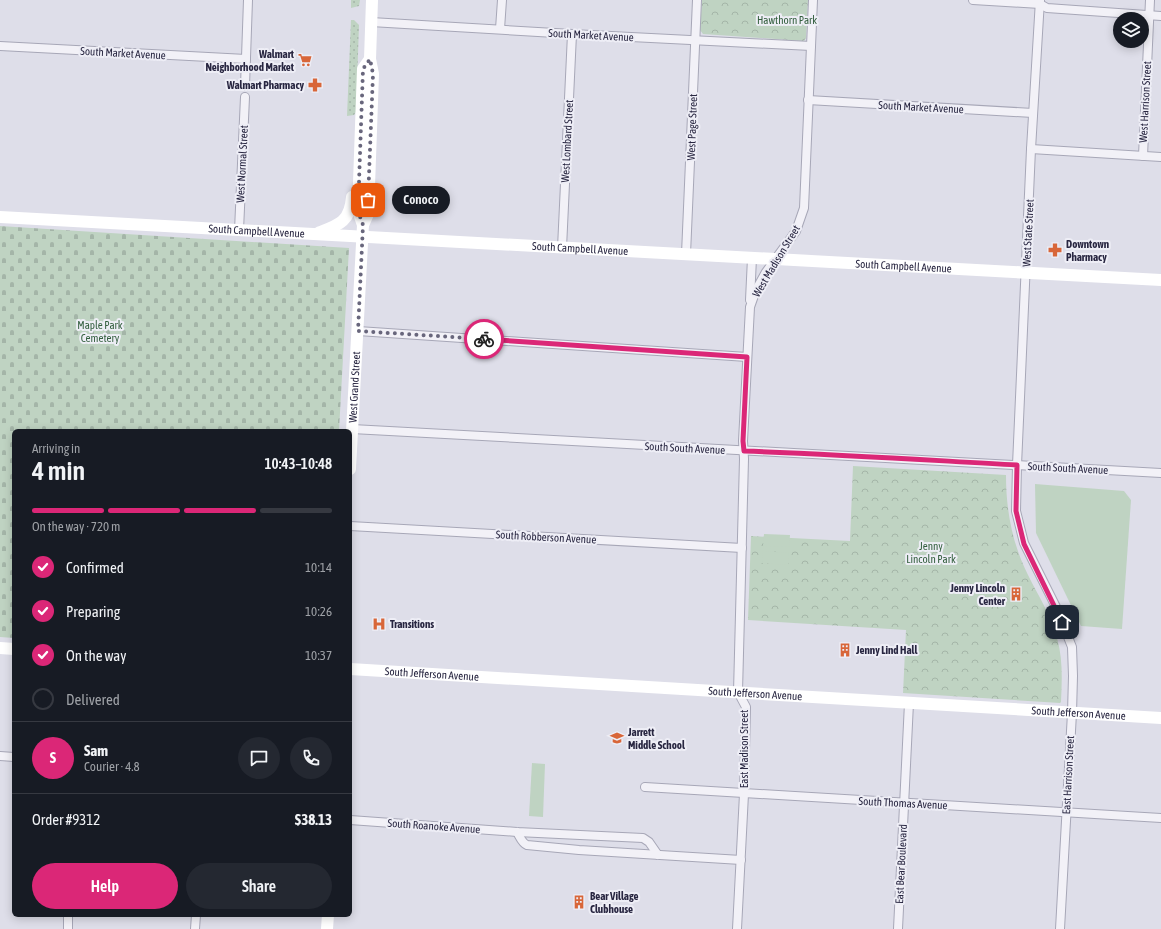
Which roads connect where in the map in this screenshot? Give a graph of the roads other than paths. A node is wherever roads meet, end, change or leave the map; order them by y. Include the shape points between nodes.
1 (248, 0) edge
2 (372, 0) edge
3 (502, 0) edge
4 (697, 0) edge
5 (813, 0) edge
6 (973, 0) edge
7 (1150, 0) edge
8 (1040, 2) edge
9 (1113, 13) edge
10 (1149, 16) joint
11 (1161, 16) edge
12 (371, 22) junction
13 (500, 29) junction
14 (572, 34) junction
15 (695, 40) junction
16 (0, 46) edge
17 (811, 46) junction
18 (1148, 48) edge
19 (370, 59) junction
20 (246, 60) junction
21 (245, 86) dead end
22 (245, 97) dead end
23 (808, 100) junction
24 (1033, 113) junction
25 (1031, 149) junction
26 (1143, 156) junction
27 (1161, 157) edge
28 (359, 167) junction
29 (0, 217) edge
30 (239, 230) junction
31 (363, 231) junction
32 (315, 234) junction
33 (562, 248) junction
34 (686, 254) junction
35 (752, 258) junction
36 (777, 259) junction
37 (1026, 274) junction
38 (1161, 280) edge
39 (750, 307) junction
40 (358, 331) junction
41 (747, 357) junction
42 (352, 429) joint
43 (744, 451) junction
44 (1017, 465) junction
45 (1161, 473) edge
46 (352, 526) edge
47 (742, 548) junction
48 (0, 648) edge
49 (12, 649) edge
50 (352, 669) edge
51 (738, 692) junction
52 (909, 703) junction
53 (1072, 713) junction
54 (1161, 718) edge
55 (0, 756) edge
56 (12, 756) edge
57 (645, 787) dead end
58 (744, 794) junction
59 (904, 803) junction
60 (1066, 813) junction
61 (1161, 818) edge
62 (352, 820) edge
63 (517, 832) junction
64 (658, 855) junction
65 (741, 860) junction
66 (68, 917) edge
67 (196, 917) edge
68 (328, 917) edge
69 (68, 929) edge
70 (195, 929) edge
71 (327, 929) edge
72 (737, 929) edge
73 (898, 929) edge
74 (1060, 929) edge

1 - 20 street
2 - 12 main road, West Grand Street
3 - 13 street
4 - 15 street, West Page Street
5 - 17 street, West Madison Street
6 - 8 street
7 - 10 street, West Harrison Street
8 - 9 street via 1047,8
8 - 24 street, West State Street
10 - 11 street
12 - 13 street, South Market Avenue
12 - 19 main road, West Grand Street
13 - 14 street, South Market Avenue
14 - 15 street, South Market Avenue
14 - 33 street, West Lombard Street
15 - 17 street, South Market Avenue
15 - 34 street, West Page Street
16 - 20 street, South Market Avenue
17 - 23 street, West Madison Street
18 - 26 street, West Harrison Street
19 - 28 main road, West Grand Street via 363,69
19 - 31 main road, West Grand Street via 373,74 368,214
20 - 21 street
22 - 30 street, West Normal Street
23 - 24 street, South Market Avenue
23 - 36 street, West Madison Street via 804,208 796,231
24 - 25 street, West State Street
25 - 26 street
25 - 37 street, West State Street
26 - 27 street
28 - 31 main road, West Grand Street via 358,211
28 - 32 main road via 354,176 352,206 347,217 338,225
29 - 30 main road, South Campbell Avenue
30 - 32 main road, South Campbell Avenue
31 - 32 main road, South Campbell Avenue
31 - 33 main road, South Campbell Avenue
31 - 40 main road, West Grand Street
33 - 34 main road, South Campbell Avenue
34 - 35 main road, South Campbell Avenue
35 - 36 main road, South Campbell Avenue
35 - 39 street
36 - 37 main road, South Campbell Avenue
36 - 39 street, West Madison Street via 766,272
37 - 38 main road, South Campbell Avenue
37 - 44 street, West State Street
39 - 41 street, West Madison Street
40 - 41 street
40 - 42 main road, West Grand Street
41 - 43 street, West Madison Street
42 - 43 street, South South Avenue
43 - 44 street, South South Avenue
43 - 47 street, East Madison Street
44 - 45 street, South South Avenue
44 - 53 street, East Harrison Street via 1016,511 1024,544 1056,607 1072,648
46 - 47 street, South Robberson Avenue
47 - 51 street, East Madison Street
48 - 49 main road
50 - 51 main road, South Jefferson Avenue
51 - 52 main road, South Jefferson Avenue
51 - 58 street, East Madison Street via 746,707
52 - 53 main road, South Jefferson Avenue
52 - 59 street, East Bear Boulevard
53 - 54 main road, South Jefferson Avenue
53 - 60 street, East Harrison Street
55 - 56 street
57 - 58 street, South Thomas Avenue
58 - 59 street, South Thomas Avenue
58 - 65 street, East Madison Street
59 - 60 street, South Thomas Avenue
59 - 73 street, East Bear Boulevard
60 - 61 street, South Thomas Avenue
60 - 74 street, East Harrison Street
62 - 63 street, South Roanoke Avenue
63 - 64 street via 520,839 528,845
63 - 64 street, South Roanoke Avenue via 643,838 651,844
64 - 65 street
65 - 72 street, East Madison Street
66 - 69 street
67 - 70 street
68 - 71 main road

